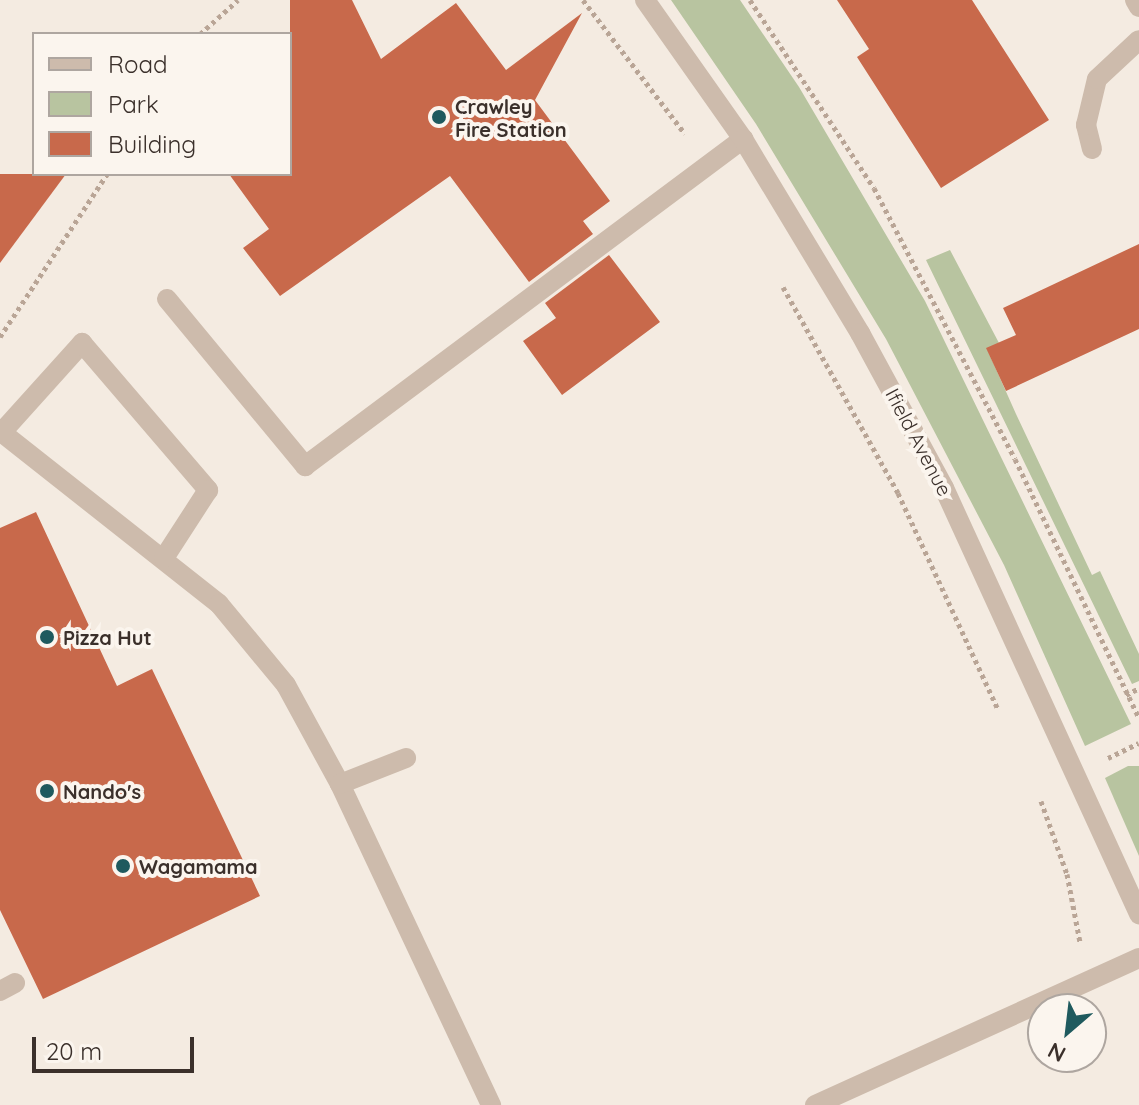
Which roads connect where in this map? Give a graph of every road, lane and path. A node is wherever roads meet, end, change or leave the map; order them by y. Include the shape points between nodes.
1 (238, 0) edge
2 (583, 0) edge
3 (645, 0) edge
4 (750, 0) edge
5 (1135, 0) edge
6 (1139, 7) edge
7 (202, 32) edge
8 (1139, 40) edge
9 (743, 139) junction
10 (1092, 149) dead end
11 (707, 165) junction
12 (106, 176) edge
13 (779, 280) dead end
14 (167, 299) dead end
15 (0, 337) edge
16 (1, 432) edge
17 (164, 558) junction
18 (1139, 688) edge
19 (1126, 695) junction
20 (1139, 718) edge
21 (1005, 724) dead end
22 (406, 758) dead end
23 (340, 784) junction
24 (1039, 795) dead end
25 (1139, 914) edge
26 (1139, 958) edge
27 (1085, 978) junction
28 (491, 1105) edge
29 (815, 1105) edge

1 - 7 path
2 - 11 path
3 - 9 street, Ifield Avenue
4 - 19 path via 874,188 1015,459
5 - 6 street
8 - 10 street via 1097,79 1086,125
9 - 11 street
9 - 25 street, Ifield Avenue via 944,488
11 - 14 street via 612,242 305,466
12 - 15 path
13 - 21 path via 898,493
16 - 17 street
16 - 17 street via 82,343 208,490
17 - 23 street via 219,604 286,685
18 - 19 path
19 - 20 path
22 - 23 street
23 - 28 street
24 - 27 path via 1067,874
26 - 27 street
27 - 29 street

